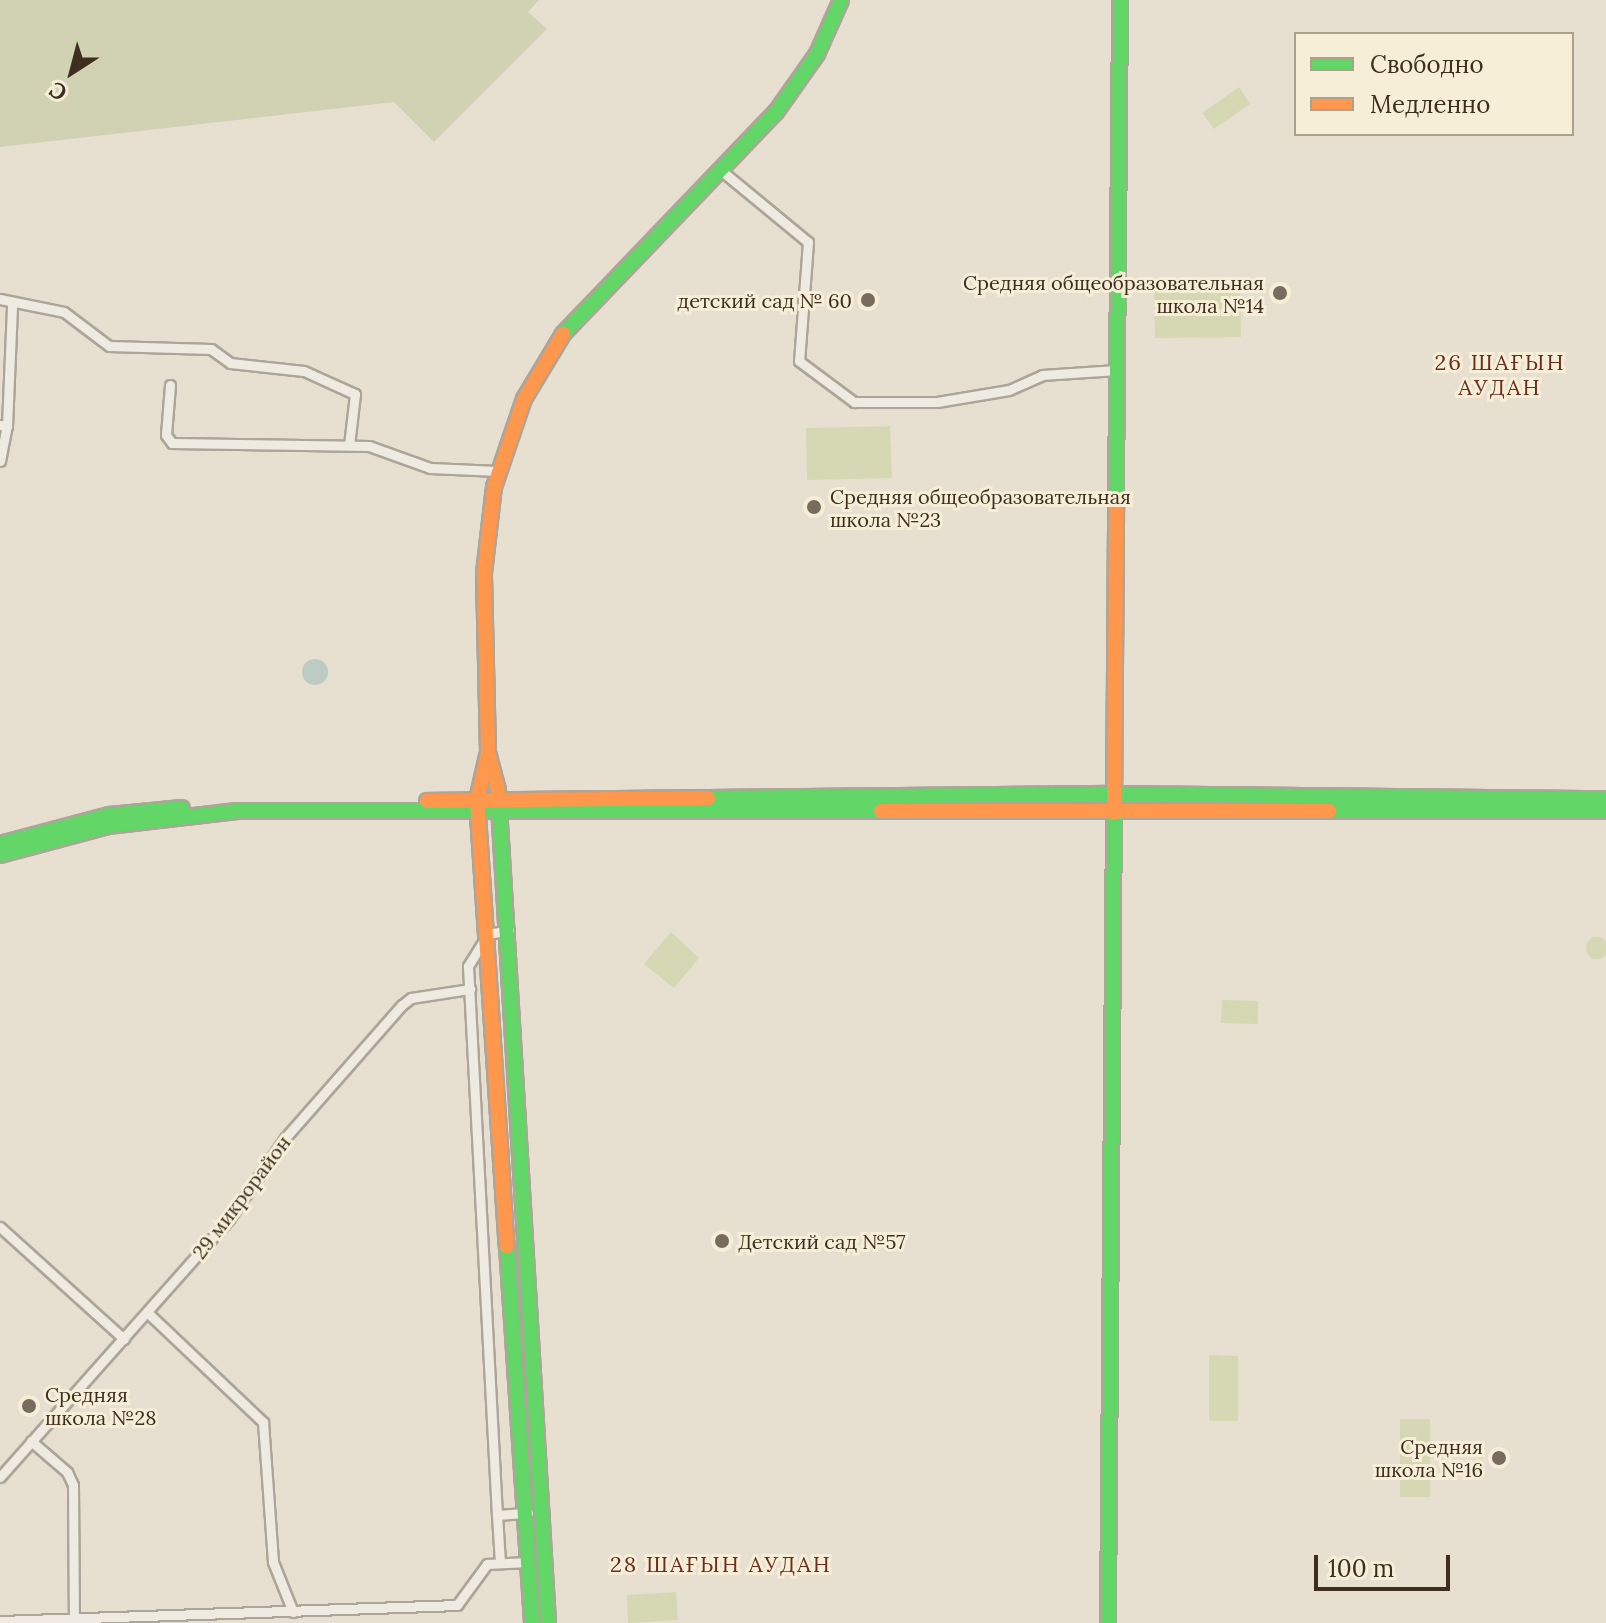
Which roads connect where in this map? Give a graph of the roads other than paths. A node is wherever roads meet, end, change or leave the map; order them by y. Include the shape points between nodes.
1 (841, 0) edge
2 (1120, 0) edge
3 (723, 172) junction
4 (0, 299) edge
5 (12, 305) junction
6 (1117, 370) junction
7 (170, 385) dead end
8 (4, 426) edge
9 (349, 445) junction
10 (0, 461) edge
11 (498, 471) junction
12 (488, 752) junction
13 (1115, 794) junction
14 (1606, 799) edge
15 (478, 806) junction
16 (501, 806) junction
17 (274, 807) junction
18 (1606, 811) edge
19 (1115, 812) junction
20 (0, 844) edge
21 (0, 855) edge
22 (509, 930) junction
23 (488, 934) junction
24 (470, 989) junction
25 (0, 1227) edge
26 (147, 1312) junction
27 (124, 1339) junction
28 (31, 1441) junction
29 (0, 1477) edge
30 (541, 1512) junction
31 (526, 1513) junction
32 (497, 1515) junction
33 (529, 1562) junction
34 (500, 1563) junction
35 (293, 1612) junction
36 (239, 1614) junction
37 (74, 1619) junction
38 (0, 1621) edge
39 (249, 1623) edge
40 (532, 1623) edge
41 (548, 1623) edge
42 (1108, 1623) edge

1 - 3 main road via 817,54
2 - 6 main road
3 - 6 street via 808,242 799,361 863,405 937,402 1009,390 1042,375
3 - 11 main road via 582,308 524,399
4 - 5 street
5 - 8 street
5 - 9 street via 64,312 109,346 211,349 230,363 304,371 355,394
6 - 13 main road
7 - 9 street via 166,435 172,443
8 - 10 street
9 - 11 street via 369,446 430,468
11 - 12 main road via 484,573
12 - 15 main road
12 - 16 main road
13 - 14 main road
13 - 16 main road
13 - 19 main road
15 - 16 main road
15 - 17 main road
15 - 23 main road
16 - 19 main road
16 - 22 main road
17 - 20 main road via 110,815
17 - 21 main road via 108,826
18 - 19 main road
19 - 42 main road
22 - 23 street
22 - 30 main road
23 - 24 street via 468,966
23 - 31 main road
24 - 26 street, 29 микрорайон via 411,998 402,1005 285,1138 229,1219
24 - 32 street
25 - 27 street
26 - 27 street, 29 микрорайон
26 - 35 street via 263,1422 273,1562
27 - 28 street, 29 микрорайон
28 - 29 street, 29 микрорайон
28 - 37 street via 67,1472 73,1485
30 - 31 street
30 - 41 main road
31 - 32 street
31 - 33 main road
32 - 34 street
33 - 34 street
33 - 40 main road
34 - 35 street via 487,1564 457,1605
35 - 36 street
36 - 37 street
36 - 39 street
37 - 38 street

